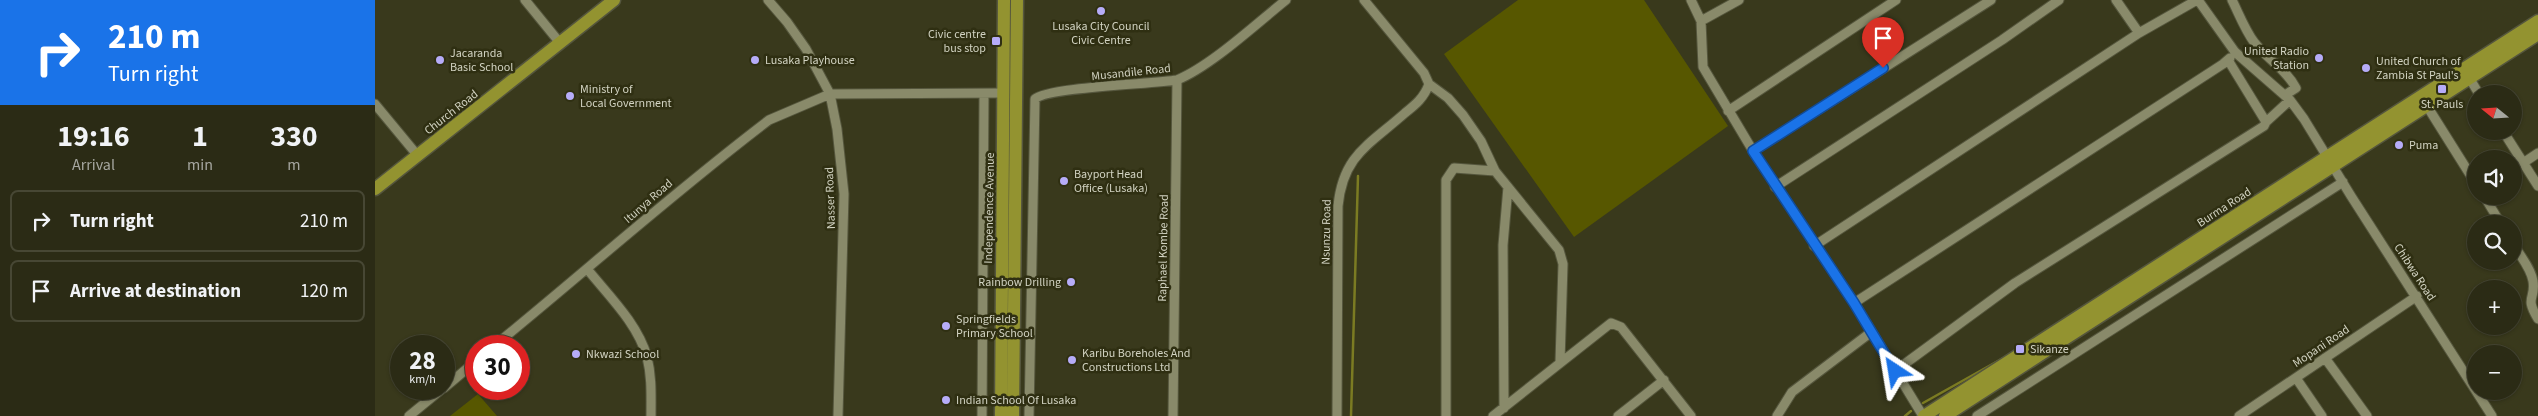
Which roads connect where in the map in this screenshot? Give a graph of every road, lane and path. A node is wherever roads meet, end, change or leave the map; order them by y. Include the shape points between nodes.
1 (525, 0) edge
2 (614, 0) edge
3 (768, 0) edge
4 (1005, 0) edge
5 (1017, 0) edge
6 (1286, 0) edge
7 (1691, 0) edge
8 (1739, 0) edge
9 (1896, 0) edge
10 (1991, 0) edge
11 (2059, 0) edge
12 (2116, 0) edge
13 (2197, 0) edge
14 (2232, 0) edge
15 (1369, 2) edge
16 (1701, 21) junction
17 (2538, 21) edge
18 (2139, 32) junction
19 (2538, 34) edge
20 (560, 44) junction
21 (2235, 52) junction
22 (2228, 60) junction
23 (2470, 79) junction
24 (1177, 80) junction
25 (1429, 84) junction
26 (2474, 85) edge
27 (1004, 93) junction
28 (830, 94) junction
29 (984, 94) junction
30 (2287, 98) junction
31 (375, 104) edge
32 (2427, 106) junction
33 (1728, 111) junction
34 (2266, 122) junction
35 (2509, 140) edge
36 (1753, 151) junction
37 (2538, 153) edge
38 (418, 156) junction
39 (2330, 162) junction
40 (2523, 163) junction
41 (2467, 170) edge
42 (1495, 171) junction
43 (2343, 182) junction
44 (2538, 186) edge
45 (1507, 187) junction
46 (1775, 187) junction
47 (375, 189) edge
48 (1814, 246) junction
49 (2522, 259) edge
50 (588, 270) junction
51 (2417, 296) junction
52 (1854, 303) junction
53 (2538, 320) edge
54 (1870, 333) junction
55 (508, 335) edge
56 (2325, 358) junction
57 (1560, 362) junction
58 (465, 370) edge
59 (1895, 371) junction
60 (2467, 377) edge
61 (455, 378) edge
62 (2295, 378) junction
63 (1664, 380) junction
64 (428, 400) edge
65 (2482, 400) edge
66 (1504, 408) junction
67 (409, 416) edge
68 (651, 416) edge
69 (838, 416) edge
70 (981, 416) edge
71 (1001, 416) edge
72 (1013, 416) edge
73 (1029, 416) edge
74 (1173, 416) edge
75 (1337, 416) edge
76 (1446, 416) edge
77 (1493, 416) edge
78 (1618, 416) edge
79 (1691, 416) edge
80 (1777, 416) edge
81 (1924, 416) edge
82 (1945, 416) edge
83 (1977, 416) edge
84 (2239, 416) edge
85 (2322, 416) edge
86 (2367, 416) edge
87 (2492, 416) edge

1 - 20 street
2 - 20 main road, Church Road
3 - 28 street, Nasser Road via 797,35
4 - 27 main road, Independence Avenue
5 - 72 main road, Independence Avenue
6 - 24 street, Musandile Road via 1227,47
7 - 16 street
8 - 16 street
9 - 33 street
10 - 36 street
11 - 46 street
12 - 18 street
13 - 18 street
13 - 21 street, Chibwa Road
14 - 30 street via 2253,40 2289,75 2296,88
15 - 25 street
16 - 33 street via 1703,67
17 - 39 main road, Burma Road
18 - 48 street
19 - 23 main road, Burma Road
20 - 38 main road, Church Road
21 - 22 street
21 - 30 street, Chibwa Road
22 - 34 street
22 - 52 street
23 - 26 street
23 - 32 main road, Burma Road
24 - 73 street, Musandile Road via 1042,94 1035,99
24 - 74 street, Raphael Kombe Road
25 - 42 street via 1447,98 1467,121
25 - 75 street, Nsunzu Road via 1422,98 1353,158 1343,176 1338,206
27 - 29 street
27 - 71 main road, Independence Avenue
28 - 29 street
28 - 50 street, Itunya Road via 769,120 697,175
28 - 69 street, Nasser Road via 844,194
29 - 70 street
30 - 34 street
30 - 39 street, Chibwa Road
31 - 38 street
32 - 39 main road, Burma Road
32 - 41 street
33 - 36 street
34 - 59 street via 2265,126 2213,160 2015,283
35 - 40 street
36 - 46 street
37 - 40 street
38 - 47 main road, Church Road
39 - 43 street, Chibwa Road
39 - 81 main road, Burma Road
39 - 82 main road, Burma Road
40 - 44 street
42 - 45 street
42 - 76 street via 1454,168 1446,180
43 - 51 street, Chibwa Road
43 - 83 street
45 - 57 street via 1555,242 1562,257
45 - 66 street via 1503,245
46 - 48 street
48 - 52 street
49 - 53 street via 2531,274 2534,286 2530,306
50 - 55 street, Itunya Road
50 - 68 street via 626,317 642,344 650,375
51 - 56 street, Mopani Road
51 - 60 street, Chibwa Road
52 - 54 street
54 - 59 street
54 - 80 street via 1792,392
56 - 62 street, Mopani Road
56 - 86 street
57 - 63 street via 1614,323 1621,327
57 - 66 street
58 - 61 street
59 - 81 street
62 - 84 street, Mopani Road
62 - 85 street
63 - 78 street
63 - 79 street
64 - 67 street
65 - 87 street, Chibwa Road
66 - 77 street

